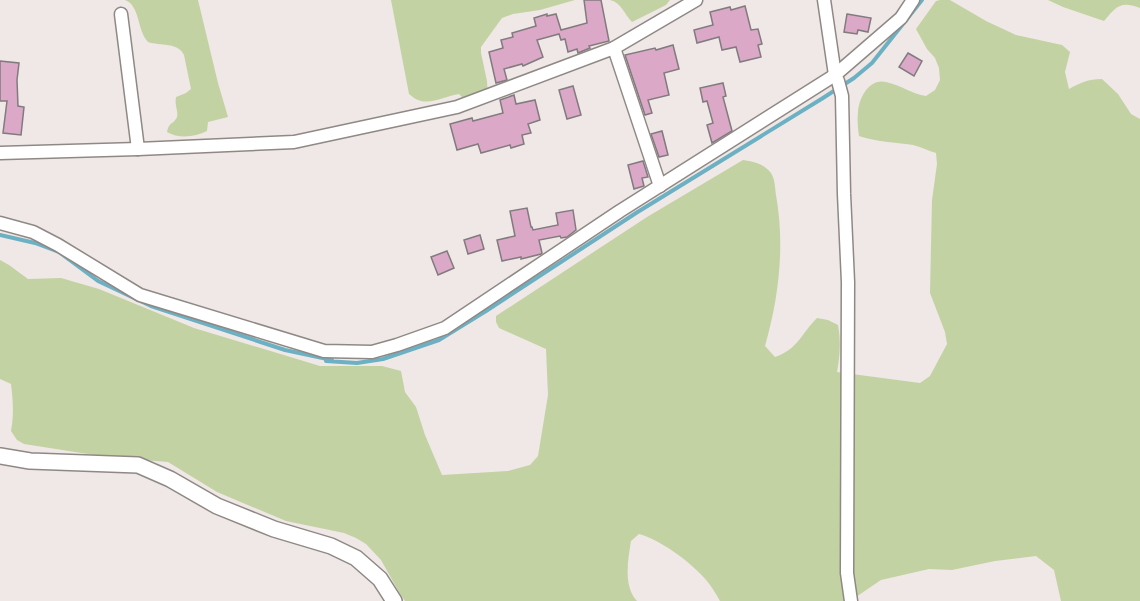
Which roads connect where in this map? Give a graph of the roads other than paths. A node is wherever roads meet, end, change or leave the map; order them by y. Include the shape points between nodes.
1 (696, 0) edge
2 (824, 0) edge
3 (913, 0) edge
4 (121, 14) dead end
5 (614, 48) junction
6 (836, 78) junction
7 (138, 149) junction
8 (0, 153) edge
9 (660, 186) junction
10 (0, 223) edge
11 (0, 456) edge
12 (394, 601) edge
13 (851, 601) edge

1 - 5 street
2 - 6 street
3 - 6 street via 901,18
4 - 7 street
5 - 7 street via 457,107 294,142
5 - 9 street
6 - 9 street
6 - 13 street via 842,96 848,282 846,573
7 - 8 street
9 - 10 street via 445,328 372,352 324,351 140,295 33,232
11 - 12 main road via 30,461 138,465 217,506 356,558 380,579

